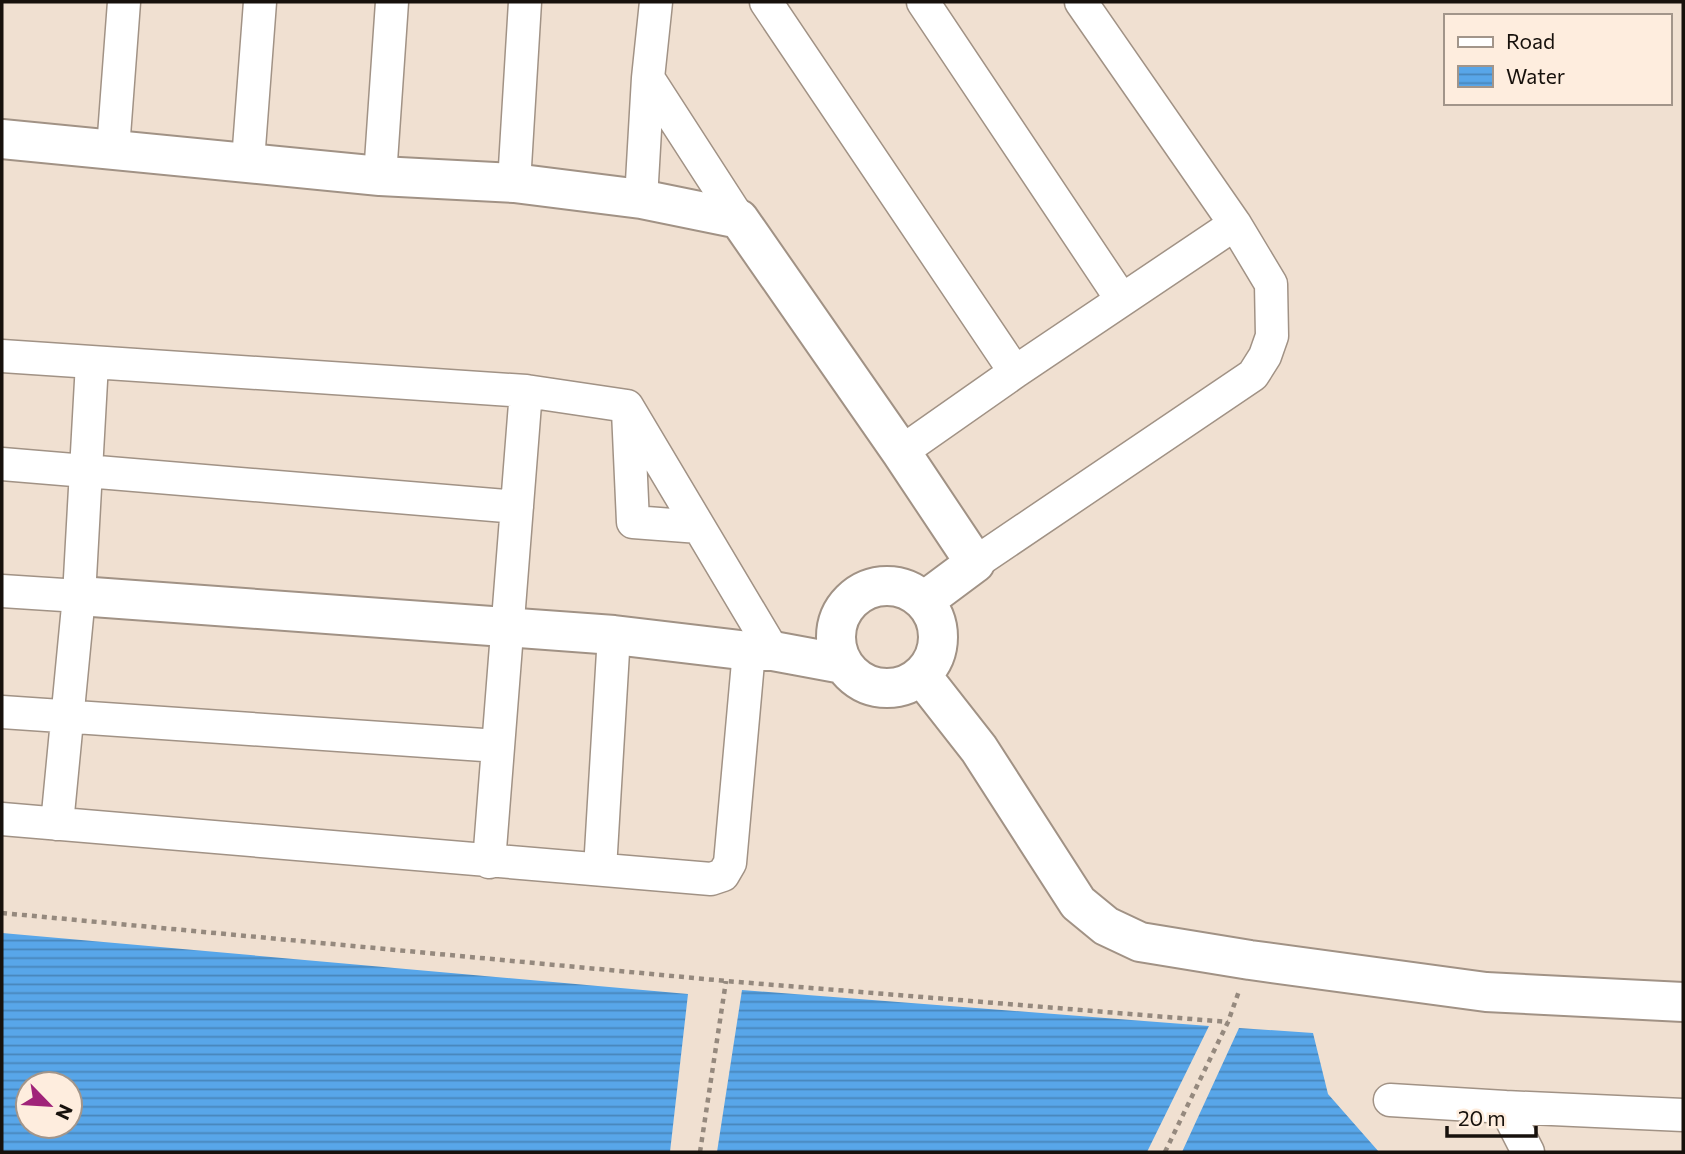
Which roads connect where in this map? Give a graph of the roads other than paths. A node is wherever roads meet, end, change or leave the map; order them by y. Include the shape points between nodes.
1 (124, 2) edge
2 (260, 2) edge
3 (392, 2) edge
4 (525, 2) edge
5 (656, 2) edge
6 (766, 2) edge
7 (923, 2) edge
8 (1081, 2) edge
9 (648, 78) junction
10 (2, 139) edge
11 (113, 149) junction
12 (248, 161) junction
13 (380, 176) junction
14 (514, 183) junction
15 (641, 199) junction
16 (738, 219) junction
17 (1236, 224) junction
18 (1122, 300) junction
19 (2, 356) edge
20 (92, 363) junction
21 (1015, 372) junction
22 (526, 391) junction
23 (627, 406) junction
24 (901, 452) junction
25 (2, 464) edge
26 (87, 469) junction
27 (517, 506) junction
28 (699, 527) junction
29 (975, 563) junction
30 (2, 591) edge
31 (79, 596) junction
32 (924, 601) junction
33 (507, 627) junction
34 (614, 635) junction
35 (761, 651) junction
36 (843, 664) junction
37 (921, 675) junction
38 (2, 712) edge
39 (68, 718) junction
40 (498, 746) junction
41 (2, 819) edge
42 (57, 824) junction
43 (489, 862) junction
44 (600, 869) junction
45 (1683, 1002) edge
46 (1390, 1100) dead end
47 (1505, 1107) junction
48 (1683, 1115) edge
49 (1528, 1152) edge

1 - 11 street
2 - 12 street
3 - 13 street
4 - 14 street
5 - 9 street
6 - 21 street
7 - 18 street
8 - 17 street
9 - 15 street
9 - 16 street
10 - 11 street
11 - 12 street
12 - 13 street
13 - 14 street
14 - 15 street
15 - 16 street
16 - 24 street
17 - 18 street
17 - 29 street via 1271,284 1272,336 1253,375
18 - 21 street
19 - 20 street
20 - 22 street
20 - 26 street
21 - 24 street
22 - 23 street
22 - 27 street
23 - 28 street
23 - 28 street via 632,522
24 - 29 street
25 - 26 street
26 - 27 street
26 - 31 street
27 - 33 street
28 - 35 street
29 - 32 street
30 - 31 street
31 - 33 street
31 - 39 street
32 - 36 street via 895,585 863,592 849,603 836,634
32 - 37 street via 939,630 932,662
33 - 34 street
33 - 40 street
34 - 35 street
34 - 44 street
35 - 36 street
35 - 44 street via 730,863 723,875 711,879
36 - 37 street via 873,686 899,686
37 - 45 street via 979,749 1078,903 1106,926 1140,942 1486,992
38 - 39 street
39 - 40 street
39 - 42 street
40 - 43 street
41 - 42 street
42 - 43 street
43 - 44 street
46 - 47 street
47 - 48 street
47 - 49 street

